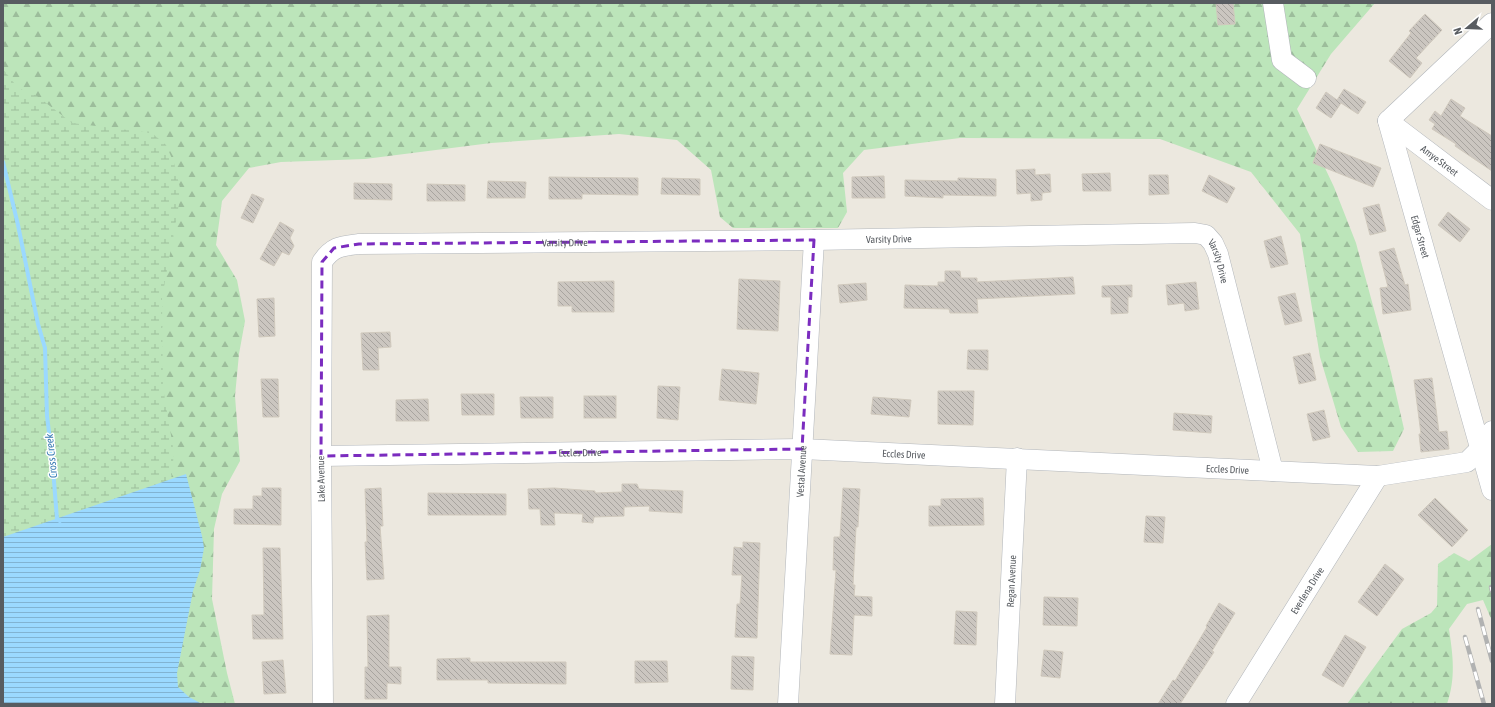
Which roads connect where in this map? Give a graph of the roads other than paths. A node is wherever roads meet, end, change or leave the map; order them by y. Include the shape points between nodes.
1 (1273, 3) edge
2 (1492, 24) edge
3 (1306, 78) dead end
4 (1388, 121) junction
5 (1492, 200) edge
6 (814, 240) junction
7 (327, 254) joint
8 (1492, 431) edge
9 (802, 449) junction
10 (1480, 449) junction
11 (321, 456) junction
12 (1017, 458) junction
13 (1273, 471) junction
14 (1378, 476) junction
15 (1492, 490) edge
16 (323, 704) edge
17 (788, 704) edge
18 (1005, 704) edge
19 (1236, 704) edge

1 - 3 street via 1282,60
2 - 4 street
4 - 5 street, Amye Street
4 - 10 street, Edgar Street
6 - 7 street, Varsity Drive via 360,244 334,248
6 - 9 street, Vestal Avenue
6 - 13 street, Varsity Drive via 1195,233 1206,235 1218,254
7 - 11 street, Lake Avenue via 322,262
8 - 10 street, Eccles Drive
9 - 11 street, Eccles Drive
9 - 12 street, Eccles Drive
9 - 17 street, Vestal Avenue
10 - 14 street, Eccles Drive via 1467,462
10 - 15 street, Edgar Street
11 - 16 street, Lake Avenue
12 - 13 street, Eccles Drive
12 - 18 street, Regan Avenue
13 - 14 street, Eccles Drive
14 - 19 street, Everlena Drive

